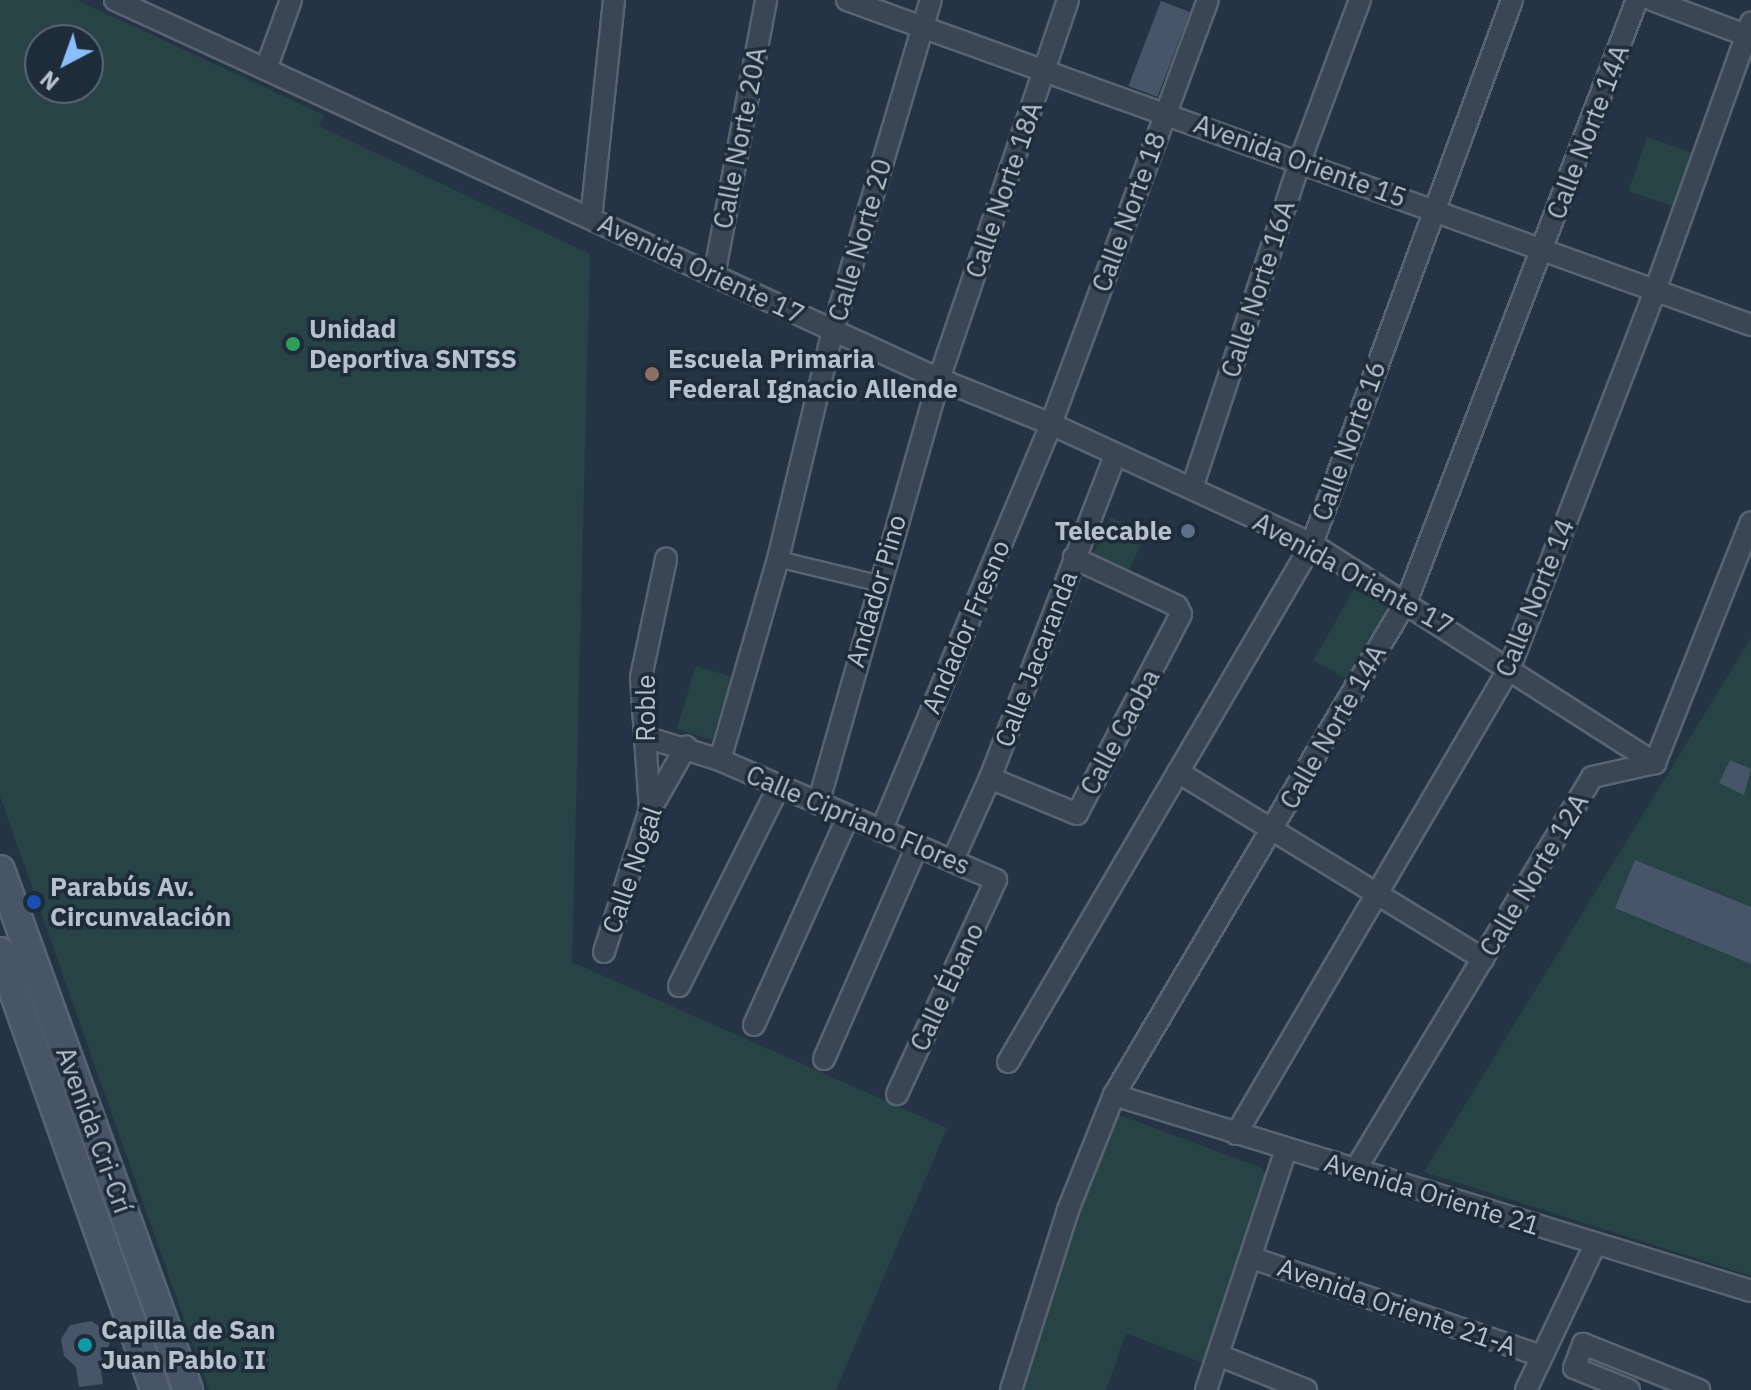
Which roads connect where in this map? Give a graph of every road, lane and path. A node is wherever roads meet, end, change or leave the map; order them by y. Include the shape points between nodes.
1 (115, 0) edge
2 (291, 0) edge
3 (614, 0) edge
4 (766, 0) edge
5 (847, 0) edge
6 (931, 0) edge
7 (1068, 0) edge
8 (1208, 0) edge
9 (1360, 0) edge
10 (1512, 0) edge
11 (1637, 0) edge
12 (1652, 0) edge
13 (923, 27) junction
14 (1750, 32) edge
15 (1046, 67) junction
16 (266, 69) junction
17 (1165, 112) junction
18 (1300, 161) junction
19 (1434, 210) junction
20 (591, 219) junction
21 (1544, 248) junction
22 (714, 276) junction
23 (1656, 288) junction
24 (1751, 325) edge
25 (833, 330) junction
26 (939, 379) junction
27 (1051, 424) junction
28 (1115, 456) junction
29 (1192, 488) junction
30 (1751, 522) edge
31 (1312, 544) junction
32 (1074, 558) junction
33 (666, 559) dead end
34 (778, 559) junction
35 (877, 583) junction
36 (1407, 600) junction
37 (1510, 667) junction
38 (645, 737) junction
39 (686, 747) junction
40 (720, 760) junction
41 (1655, 763) junction
42 (1178, 772) junction
43 (990, 778) junction
44 (778, 788) junction
45 (818, 804) junction
46 (650, 810) junction
47 (848, 817) junction
48 (1274, 829) junction
49 (881, 831) junction
50 (917, 846) junction
51 (953, 860) junction
52 (0, 870) edge
53 (996, 880) joint
54 (1379, 892) junction
55 (0, 952) edge
56 (604, 952) dead end
57 (1483, 959) junction
58 (679, 986) dead end
59 (754, 1025) dead end
60 (824, 1059) dead end
61 (1008, 1062) dead end
62 (897, 1094) dead end
63 (1114, 1095) junction
64 (1236, 1134) junction
65 (1286, 1150) junction
66 (1357, 1167) junction
67 (1595, 1245) junction
68 (1252, 1258) junction
69 (1751, 1291) edge
70 (1218, 1355) junction
71 (1542, 1356) junction
72 (1690, 1388) edge
73 (155, 1390) edge
74 (188, 1390) edge
75 (1011, 1390) edge
76 (1206, 1390) edge
77 (1306, 1390) edge
78 (1526, 1390) edge
79 (1629, 1390) edge

1 - 16 street, Avenida Oriente 17
2 - 16 street
3 - 20 street
4 - 22 street, Calle Norte 20A
5 - 13 street, Avenida Oriente 15
6 - 13 street, Calle Norte 20
7 - 15 street, Calle Norte 18A
8 - 17 street, Calle Norte 18
9 - 18 street, Calle Norte 16A
10 - 19 street, Calle Norte 16
11 - 21 street, Calle Norte 14A
12 - 14 street
13 - 15 street, Avenida Oriente 15
13 - 25 street, Calle Norte 20
14 - 23 street, Calle Norte 14
15 - 17 street, Avenida Oriente 15
15 - 26 street, Calle Norte 18A
16 - 20 street, Avenida Oriente 17
17 - 18 street, Avenida Oriente 15
17 - 27 street, Calle Norte 18
18 - 19 street, Avenida Oriente 15
18 - 29 street, Calle Norte 16A
19 - 21 street, Avenida Oriente 15
19 - 31 street, Calle Norte 16
20 - 22 street, Avenida Oriente 17
21 - 23 street, Avenida Oriente 15
21 - 36 street, Calle Norte 14A
22 - 25 street, Avenida Oriente 17
23 - 24 street, Avenida Oriente 15
23 - 37 street, Calle Norte 14
25 - 26 street, Avenida Oriente 17
25 - 34 street, Calle Norte 20
26 - 27 street, Avenida Oriente 17
26 - 35 street, Andador Pino
27 - 28 street, Avenida Oriente 17
27 - 49 street, Andador Fresno
28 - 29 street, Avenida Oriente 17
28 - 32 street, Calle Jacaranda
29 - 31 street, Avenida Oriente 17
30 - 41 street
31 - 36 street, Avenida Oriente 17
31 - 42 street, Calle Norte 16
32 - 43 street, Calle Jacaranda
32 - 43 street, Calle Caoba via 1181,609 1077,814
33 - 38 street, Roble via 641,677
34 - 35 street
34 - 40 street, Calle Norte 20
35 - 45 street, Andador Pino
36 - 37 street, Avenida Oriente 17
36 - 48 street, Calle Norte 14A
37 - 41 street, Avenida Oriente 17
37 - 54 street, Calle Norte 14
38 - 39 street, Calle Cipriano Flores
38 - 46 street, Roble
39 - 40 street, Calle Cipriano Flores
39 - 46 street, Calle Nogal
40 - 44 street, Calle Cipriano Flores
41 - 57 street, Calle Norte 12A via 1592,777
42 - 48 street
42 - 61 street, Calle Norte 16
43 - 51 street, Calle Jacaranda
44 - 45 street, Calle Cipriano Flores
44 - 58 street
45 - 47 street, Calle Cipriano Flores
46 - 56 street, Calle Nogal
47 - 49 street, Calle Cipriano Flores
47 - 59 street
48 - 54 street
48 - 63 street, Calle Norte 14A
49 - 50 street, Calle Cipriano Flores
50 - 51 street, Calle Cipriano Flores
50 - 60 street
51 - 53 street, Calle Cipriano Flores
52 - 74 main road, Avenida Cri-Crí
53 - 62 street, Calle Ébano
54 - 57 street
54 - 64 street, Calle Norte 14
55 - 73 main road, Avenida Cri-Crí
57 - 66 street, Calle Norte 12A
63 - 64 street, Avenida Oriente 21
63 - 75 street, Calle Norte 14A via 1068,1210
64 - 65 street, Avenida Oriente 21
65 - 66 street, Avenida Oriente 21
65 - 68 street
66 - 67 street, Avenida Oriente 21
67 - 69 street, Avenida Oriente 21
67 - 71 street
68 - 70 street
68 - 71 street, Avenida Oriente 21-A
70 - 76 street
70 - 77 street
71 - 78 street
72 - 79 street via 1583,1344 1574,1368

